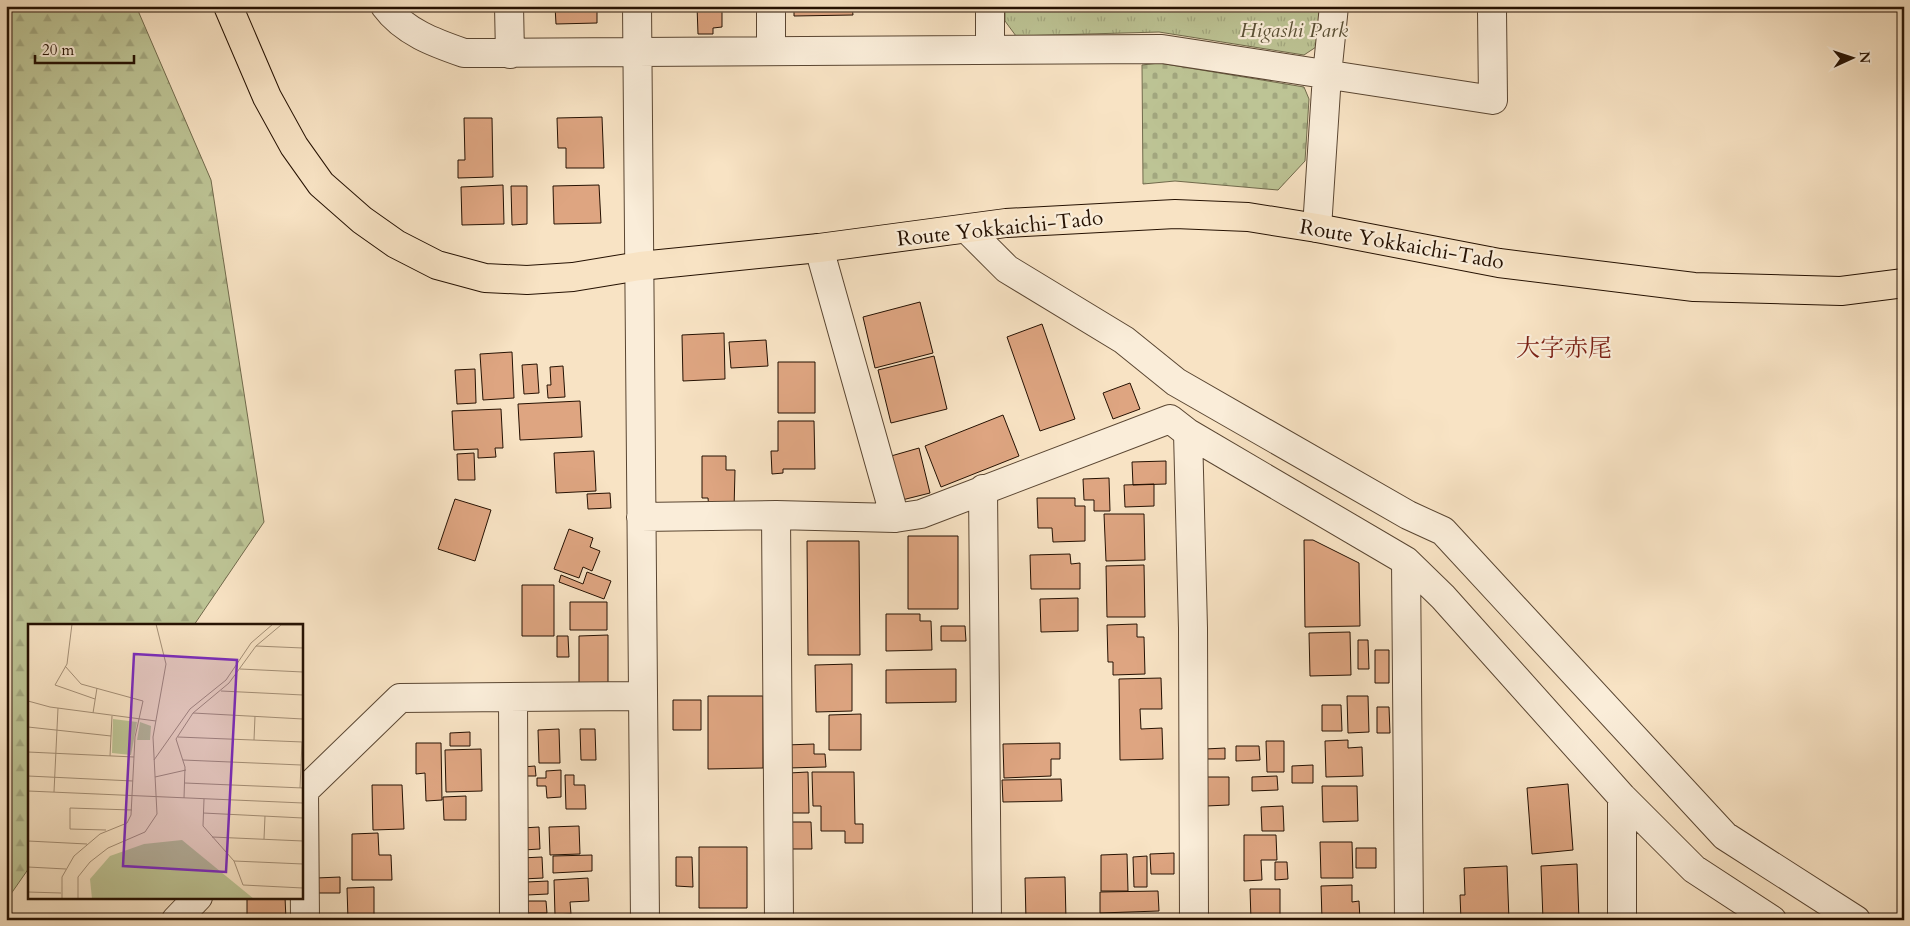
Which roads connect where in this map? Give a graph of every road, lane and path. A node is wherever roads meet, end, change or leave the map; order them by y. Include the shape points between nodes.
1 (228, 6) edge
2 (385, 6) edge
3 (509, 6) edge
4 (637, 6) edge
5 (771, 6) edge
6 (990, 6) edge
7 (1334, 6) edge
8 (1493, 6) edge
9 (990, 50) junction
10 (771, 51) junction
11 (637, 53) junction
12 (510, 54) junction
13 (1327, 75) junction
14 (967, 228) junction
15 (1318, 228) junction
16 (819, 248) junction
17 (640, 266) junction
18 (1904, 283) edge
19 (1188, 433) junction
20 (983, 489) junction
21 (776, 515) junction
22 (641, 516) junction
23 (896, 518) junction
24 (1406, 562) junction
25 (643, 696) junction
26 (513, 698) junction
27 (303, 793) edge
28 (1622, 797) junction
29 (197, 898) edge
30 (176, 920) edge
31 (305, 920) edge
32 (514, 920) edge
33 (645, 920) edge
34 (779, 920) edge
35 (987, 920) edge
36 (1194, 920) edge
37 (1409, 920) edge
38 (1622, 920) edge
39 (1772, 920) edge
40 (1856, 920) edge

1 - 17 main road, Route Yokkaichi-Tado via 267,98 294,146 321,184 396,244 437,264 485,278 573,277
2 - 12 street via 412,32 435,43 464,53
3 - 12 street
4 - 11 street
5 - 10 street
6 - 9 street
7 - 13 street
8 - 13 street via 1493,100
9 - 10 street
9 - 13 street via 1162,49
10 - 11 street
11 - 12 street
11 - 17 street
13 - 15 street
14 - 15 main road, Route Yokkaichi-Tado via 1175,214 1248,218
14 - 16 main road, Route Yokkaichi-Tado
14 - 40 street via 1007,269 1124,340 1176,382 1408,515 1443,531 1725,836
15 - 18 main road, Route Yokkaichi-Tado via 1499,263 1694,287 1841,291
16 - 17 main road, Route Yokkaichi-Tado
16 - 23 street
17 - 22 street
19 - 20 street via 1170,419
19 - 24 street
19 - 36 street via 1193,628
20 - 23 street via 920,514
20 - 35 street
21 - 22 street
21 - 23 street
21 - 34 street
22 - 25 street
24 - 28 street via 1444,597
24 - 37 street
25 - 26 street
25 - 33 street
26 - 27 street via 400,698
26 - 32 street
27 - 31 street
28 - 38 street
28 - 39 street via 1694,869
29 - 30 street

